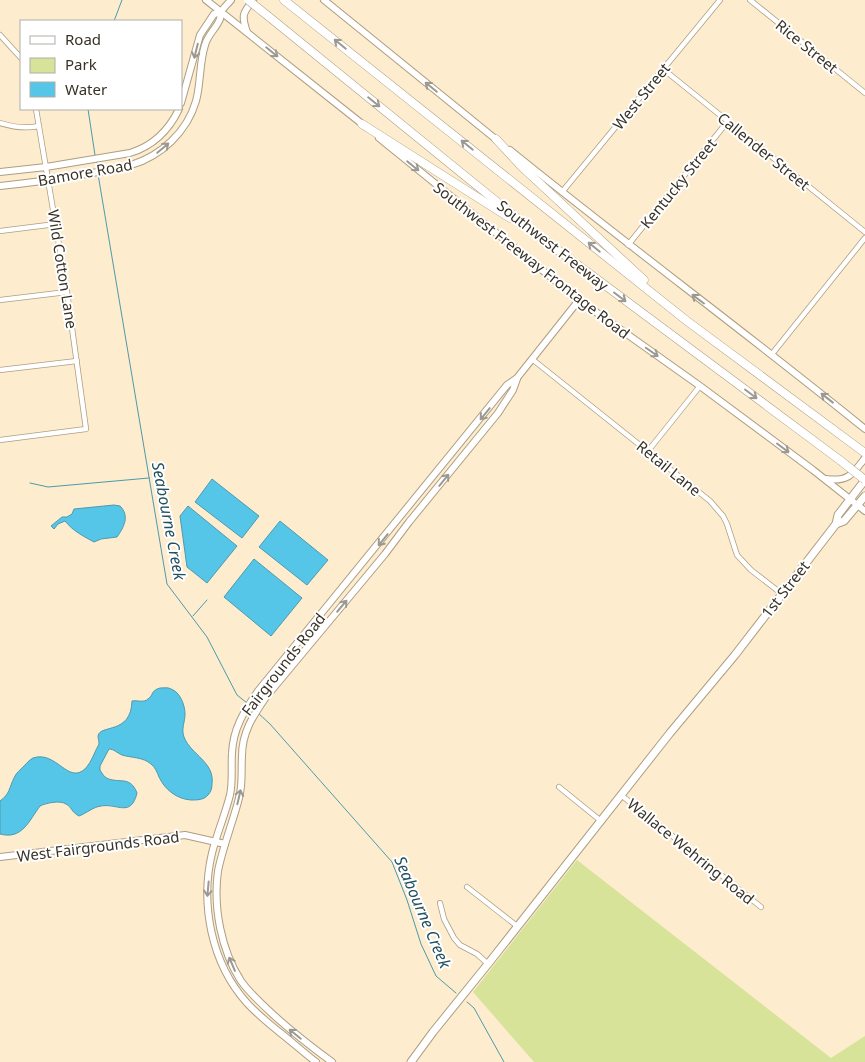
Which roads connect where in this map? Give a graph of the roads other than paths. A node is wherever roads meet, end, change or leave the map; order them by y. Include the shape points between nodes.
1 (206, 0) edge
2 (231, 0) edge
3 (248, 0) edge
4 (253, 0) edge
5 (284, 0) edge
6 (324, 0) edge
7 (720, 0) edge
8 (750, 0) edge
9 (221, 12) junction
10 (247, 32) junction
11 (0, 36) edge
12 (20, 57) edge
13 (663, 70) junction
14 (865, 93) edge
15 (182, 99) edge
16 (36, 110) edge
17 (178, 110) edge
18 (728, 121) junction
19 (0, 124) edge
20 (362, 124) junction
21 (39, 126) junction
22 (496, 139) junction
23 (46, 167) junction
24 (0, 172) edge
25 (48, 180) junction
26 (0, 186) edge
27 (562, 192) junction
28 (56, 224) junction
29 (0, 231) edge
30 (865, 232) edge
31 (539, 236) junction
32 (865, 238) edge
33 (628, 245) junction
34 (67, 292) junction
35 (0, 300) edge
36 (579, 300) junction
37 (687, 321) junction
38 (772, 354) junction
39 (532, 359) junction
40 (76, 361) junction
41 (0, 370) edge
42 (518, 378) junction
43 (700, 386) junction
44 (865, 428) edge
45 (0, 440) edge
46 (648, 451) junction
47 (865, 453) edge
48 (865, 458) edge
49 (825, 479) junction
50 (865, 480) edge
51 (865, 496) edge
52 (850, 499) junction
53 (858, 505) junction
54 (865, 512) edge
55 (836, 524) junction
56 (782, 594) junction
57 (560, 787) dead end
58 (621, 796) junction
59 (601, 821) junction
60 (215, 841) junction
61 (225, 844) junction
62 (0, 857) edge
63 (467, 887) dead end
64 (440, 903) dead end
65 (761, 907) dead end
66 (517, 926) junction
67 (488, 964) junction
68 (316, 1062) edge
69 (332, 1062) edge
70 (411, 1062) edge

1 - 9 street, Southwest Freeway Frontage Road
2 - 9 street, Bamore Road
3 -> 31 highway, Southwest Freeway, bridge
4 - 10 street via 243,16
37 -> 5 highway, Southwest Freeway
22 -> 6 street
7 - 13 street, West Street
8 - 14 street, Rice Street
9 - 10 street, Southwest Freeway Frontage Road
9 -> 15 street, Bamore Road via 214,14 200,35
25 -> 9 street, Bamore Road via 119,169 140,162 164,148 180,131 196,101 205,45
10 -> 20 street, Southwest Freeway Frontage Road
11 - 12 street
13 - 18 street, Callender Street
13 - 27 street, West Street
16 - 21 street, Wild Cotton Lane
17 - 23 street, Bamore Road via 161,135 141,150
18 - 30 street, Callender Street
18 - 33 street, Kentucky Street
19 - 21 street via 27,128
20 - 31 highway
20 -> 36 street, Southwest Freeway Frontage Road
21 - 23 street, Wild Cotton Lane
22 - 27 street
22 - 37 highway
23 - 24 street, Bamore Road
23 - 25 street, Wild Cotton Lane
25 - 26 street, Bamore Road
25 - 28 street, Wild Cotton Lane
27 - 33 street
28 - 29 street
28 - 34 street, Wild Cotton Lane
31 -> 50 highway, Southwest Freeway, bridge
32 - 38 street
38 -> 33 street
34 - 35 street
34 - 40 street, Wild Cotton Lane
36 - 39 street, Fairgrounds Road
36 -> 43 street, Southwest Freeway Frontage Road
37 - 47 highway, Southwest Freeway
44 -> 38 street
39 - 42 street, Fairgrounds Road
39 - 46 street, Retail Lane
40 - 41 street
40 - 45 street, Wild Cotton Lane via 86,430
42 -> 60 street, Fairgrounds Road via 507,385 247,707 234,737 232,784
61 -> 42 street, Fairgrounds Road via 242,785 243,738 255,712 498,413
43 - 46 street
43 -> 49 street, Southwest Freeway Frontage Road
46 - 56 street, Retail Lane via 710,501 727,524 737,555
48 - 49 street via 850,477
49 - 52 street, Southwest Freeway Frontage Road
50 - 52 main road, 1st Street
51 - 53 main road, 1st Street
52 - 53 street, Southwest Freeway Frontage Road
52 - 55 main road, 1st Street via 838,515
53 - 54 street, Southwest Freeway Frontage Road
53 - 55 main road, 1st Street via 844,521
55 - 56 main road, 1st Street
56 - 58 main road, 1st Street
57 - 59 street
58 - 59 main road, 1st Street
58 - 65 street, Wallace Wehring Road
59 - 66 main road, 1st Street
60 - 61 street, West Fairgrounds Road
60 - 62 street, West Fairgrounds Road via 185,835
60 -> 68 street, Fairgrounds Road via 207,904 220,961 246,1002
69 -> 61 street, Fairgrounds Road via 260,1003 234,969 217,911 218,871
63 - 66 street
64 - 67 street via 454,938
66 - 67 main road, 1st Street
67 - 70 main road, 1st Street

